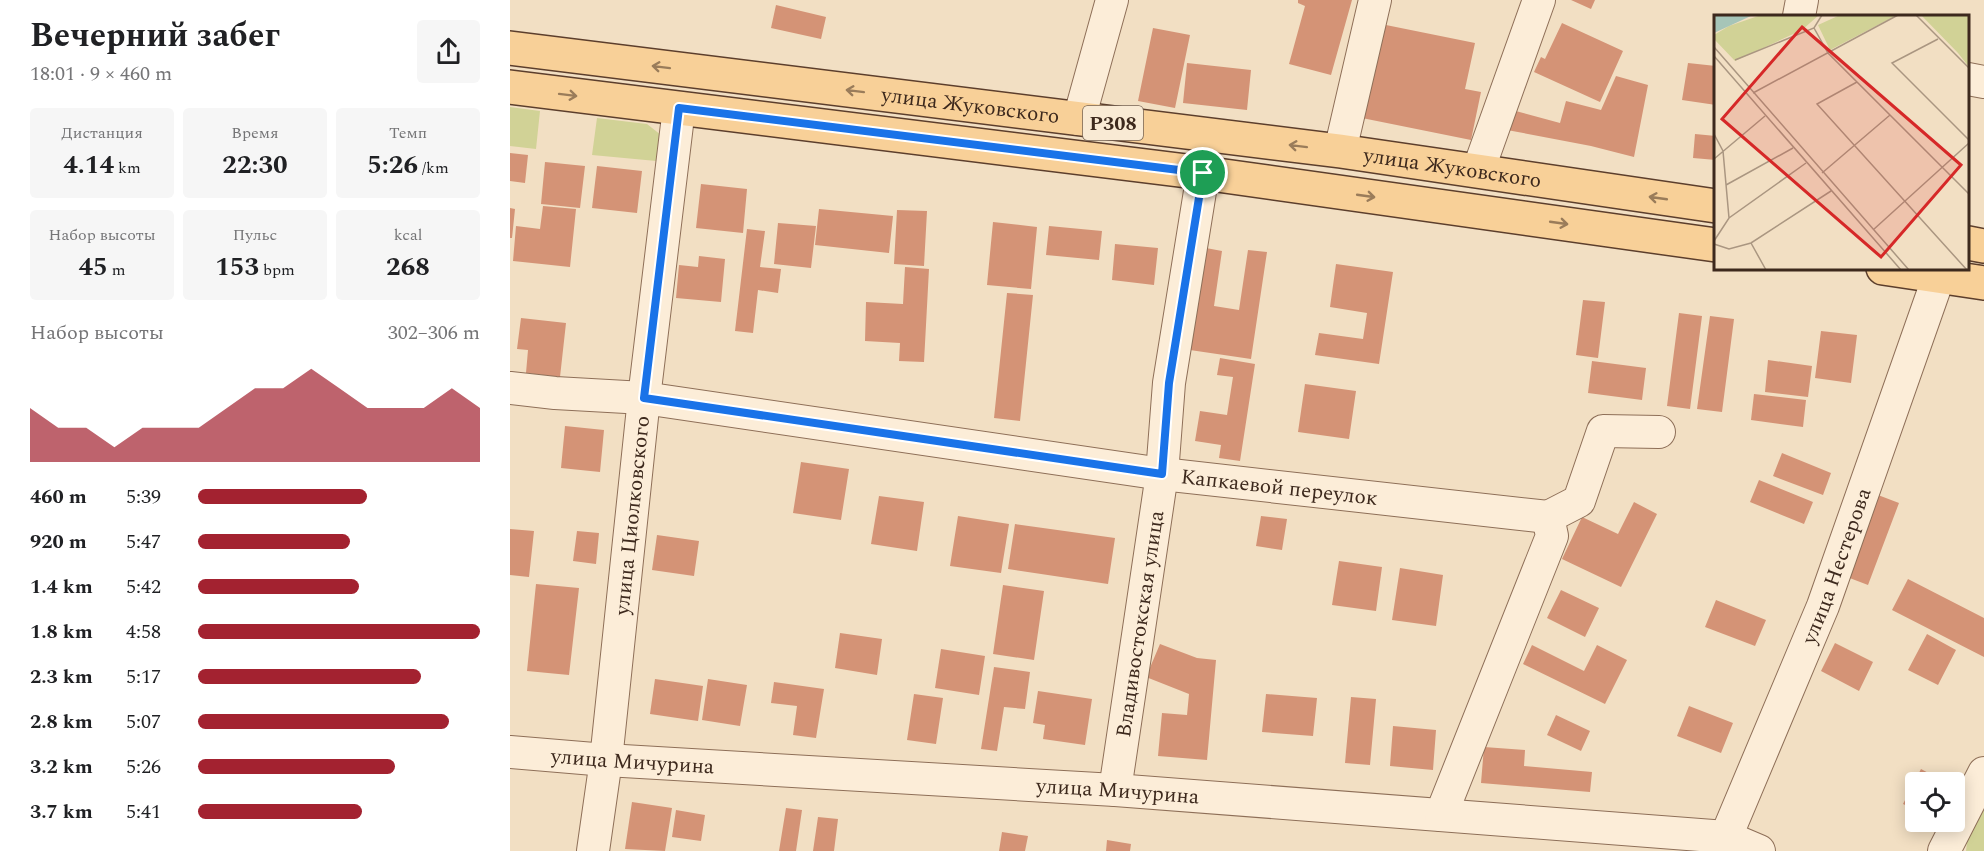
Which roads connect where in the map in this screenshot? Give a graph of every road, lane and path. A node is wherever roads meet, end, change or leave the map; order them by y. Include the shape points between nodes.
1 (1112, 0) edge
2 (1375, 0) edge
3 (1539, 0) edge
4 (1802, 0) edge
5 (1799, 15) edge
6 (510, 48) edge
7 (1969, 79) edge
8 (1984, 82) edge
9 (510, 87) edge
10 (679, 108) junction
11 (1079, 119) junction
12 (1340, 151) junction
13 (1478, 171) junction
14 (1203, 173) junction
15 (1714, 206) edge
16 (1969, 243) edge
17 (1714, 245) edge
18 (1984, 246) edge
19 (1897, 270) edge
20 (1939, 276) junction
21 (1984, 284) edge
22 (510, 388) edge
23 (644, 398) junction
24 (1659, 432) dead end
25 (1162, 474) junction
26 (1548, 517) junction
27 (510, 752) edge
28 (606, 760) junction
29 (1984, 773) edge
30 (1115, 790) junction
31 (1441, 815) junction
32 (1723, 844) edge
33 (593, 851) edge
34 (1759, 851) edge
35 (1944, 851) edge

1 - 11 street
2 - 12 street
3 - 13 street
4 - 5 street
11 -> 6 main road, улица Жуковского / P308
7 - 8 street
9 -> 10 main road, P308
10 - 14 main road, P308
10 - 23 street, улица Циолковского
12 -> 11 main road, улица Жуковского / P308
12 - 13 main road, улица Жуковского / P308
15 -> 13 main road, улица Жуковского / P308
14 -> 17 main road, P308
14 - 25 street, Владивостокская улица via 1169,383
16 - 18 main road
19 - 20 main road
20 - 21 main road
20 - 32 street, улица Нестерова via 1823,606
22 - 23 street, Капкаевой переулок
23 - 25 street, Капкаевой переулок
23 - 28 street, улица Циолковского
24 - 26 street via 1603,431 1579,501
25 - 26 street, Капкаевой переулок
25 - 30 street, Владивостокская улица
26 - 31 street via 1552,536
27 - 28 street, улица Мичурина
28 - 30 street, улица Мичурина
28 - 33 street, улица Циолковского
29 - 35 street
30 - 31 street, улица Мичурина
31 - 32 street, улица Мичурина
32 - 34 street, улица Мичурина

